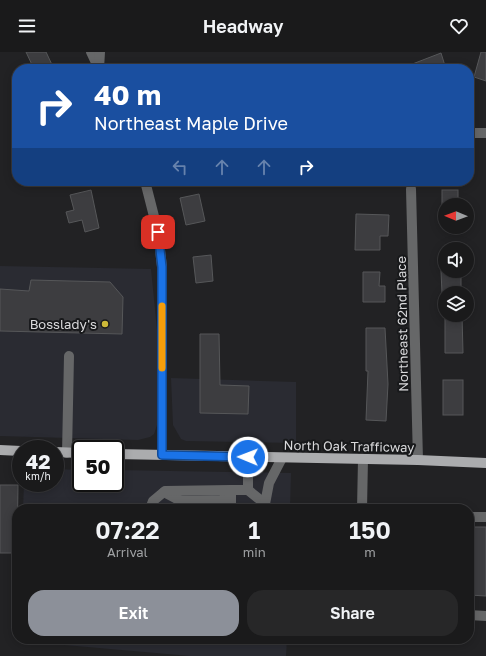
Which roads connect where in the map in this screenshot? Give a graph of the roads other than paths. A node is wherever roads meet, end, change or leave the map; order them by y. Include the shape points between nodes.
1 (91, 52) edge
2 (100, 52) edge
3 (96, 64) edge
4 (98, 64) edge
5 (474, 133) edge
6 (486, 133) edge
7 (146, 186) edge
8 (412, 188) dead end
9 (69, 356) dead end
10 (0, 450) edge
11 (12, 451) edge
12 (64, 453) edge
13 (67, 453) junction
14 (72, 453) edge
15 (124, 454) edge
16 (162, 455) junction
17 (248, 457) junction
18 (282, 458) junction
19 (364, 459) junction
20 (418, 460) junction
21 (486, 463) edge
22 (231, 490) junction
23 (248, 490) junction
24 (164, 492) junction
25 (222, 500) junction
26 (152, 504) edge
27 (217, 504) edge
28 (231, 504) edge
29 (262, 504) edge
30 (264, 504) edge
31 (362, 504) edge
32 (474, 517) edge
33 (486, 517) edge
34 (474, 615) edge
35 (486, 616) edge

1 - 3 street
2 - 4 street
5 - 6 street
7 - 16 street via 158,232 162,267
8 - 20 street, Northeast 62nd Place
9 - 13 street
10 - 11 main road
12 - 13 main road
13 - 14 main road
15 - 16 main road, North Oak Trafficway
16 - 17 main road, North Oak Trafficway
17 - 18 main road, North Oak Trafficway
17 - 23 street
18 - 19 main road, North Oak Trafficway
18 - 30 street via 269,483
19 - 20 main road, North Oak Trafficway
19 - 31 street
20 - 21 main road, North Oak Trafficway
22 - 23 street
22 - 24 street
22 - 25 street
22 - 28 street
23 - 29 street
24 - 25 street via 181,501
24 - 26 street
25 - 27 street
32 - 33 street
34 - 35 street

